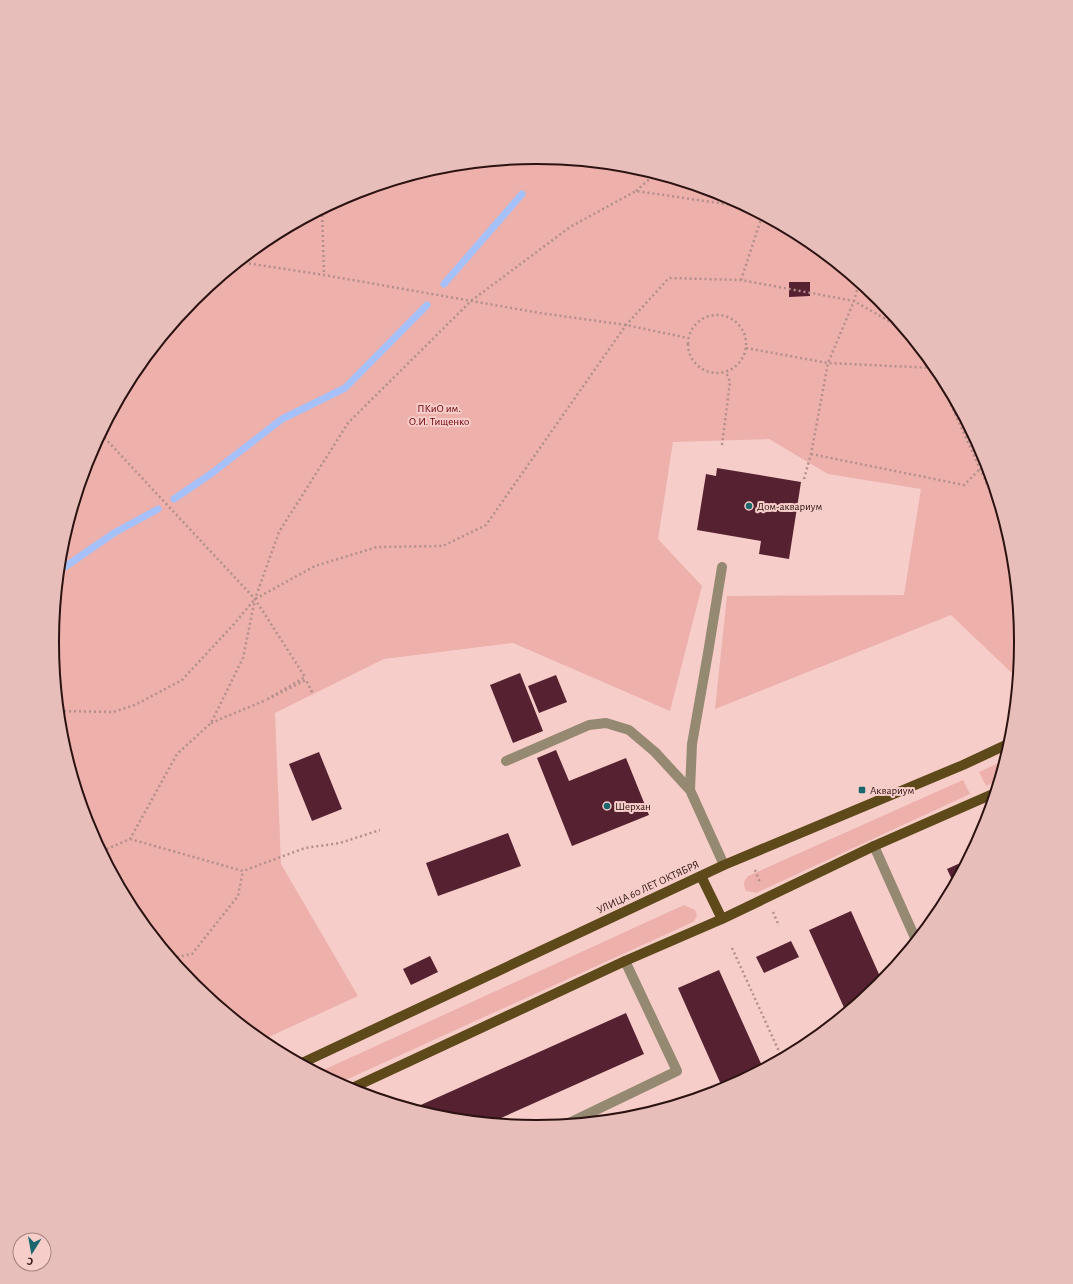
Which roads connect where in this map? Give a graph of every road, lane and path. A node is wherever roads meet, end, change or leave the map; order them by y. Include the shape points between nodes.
1 (650, 179) edge
2 (636, 191) junction
3 (726, 204) edge
4 (322, 215) edge
5 (761, 220) edge
6 (246, 263) edge
7 (324, 275) junction
8 (741, 280) junction
9 (857, 289) edge
10 (471, 301) junction
11 (854, 301) junction
12 (892, 323) edge
13 (626, 325) junction
14 (688, 338) junction
15 (746, 348) junction
16 (828, 363) junction
17 (927, 368) edge
18 (726, 372) junction
19 (948, 400) edge
20 (954, 413) joint
21 (105, 438) edge
22 (722, 445) dead end
23 (811, 454) junction
24 (980, 469) junction
25 (804, 480) dead end
26 (988, 487) edge
27 (722, 567) dead end
28 (255, 599) junction
29 (313, 694) dead end
30 (266, 700) junction
31 (64, 711) edge
32 (211, 723) junction
33 (1002, 747) edge
34 (506, 761) dead end
35 (690, 790) junction
36 (989, 795) edge
37 (380, 830) dead end
38 (130, 839) junction
39 (874, 846) junction
40 (106, 849) edge
41 (724, 865) junction
42 (243, 871) junction
43 (701, 876) junction
44 (722, 919) junction
45 (914, 935) edge
46 (732, 948) dead end
47 (177, 957) edge
48 (625, 961) junction
49 (780, 1053) edge
50 (307, 1061) edge
51 (359, 1085) edge
52 (582, 1117) edge

1 - 2 path
2 - 3 path
2 - 10 path via 570,227
4 - 7 path
5 - 8 path
6 - 7 path
7 - 10 path
8 - 11 path
8 - 13 path via 669,278
9 - 11 path
10 - 13 path
10 - 28 path via 348,424 279,532
11 - 12 path
11 - 16 path
13 - 14 path
13 - 28 path via 486,525 443,546 377,547 315,566
14 - 15 path via 698,321 717,314 727,316 742,328
14 - 18 path via 690,356 701,369 709,372
15 - 16 path
15 - 18 path via 740,363
16 - 17 path
16 - 23 path
18 - 22 path via 730,382
19 - 20 path
20 - 24 path
21 - 28 path
23 - 24 path via 964,485
23 - 25 path
24 - 26 path
27 - 35 lane via 692,744
28 - 30 path via 305,677
28 - 31 path via 182,680 135,705 113,712
28 - 32 path via 243,658
29 - 30 path via 306,680
30 - 32 path
32 - 38 path via 177,754
33 - 41 main road, УЛИЦА 60 ЛЕТ ОКТЯБРЯ
34 - 35 lane via 589,725 606,724 628,730 655,752
35 - 41 lane
36 - 39 main road
37 - 42 path via 340,843 305,848
38 - 40 path
38 - 42 path
39 - 44 main road
39 - 45 lane
41 - 43 main road, УЛИЦА 60 ЛЕТ ОКТЯБРЯ
42 - 47 path via 238,896 192,954
43 - 44 main road
43 - 50 main road, УЛИЦА 60 ЛЕТ ОКТЯБРЯ
44 - 48 main road
46 - 49 path
48 - 51 main road
48 - 52 lane via 677,1071

